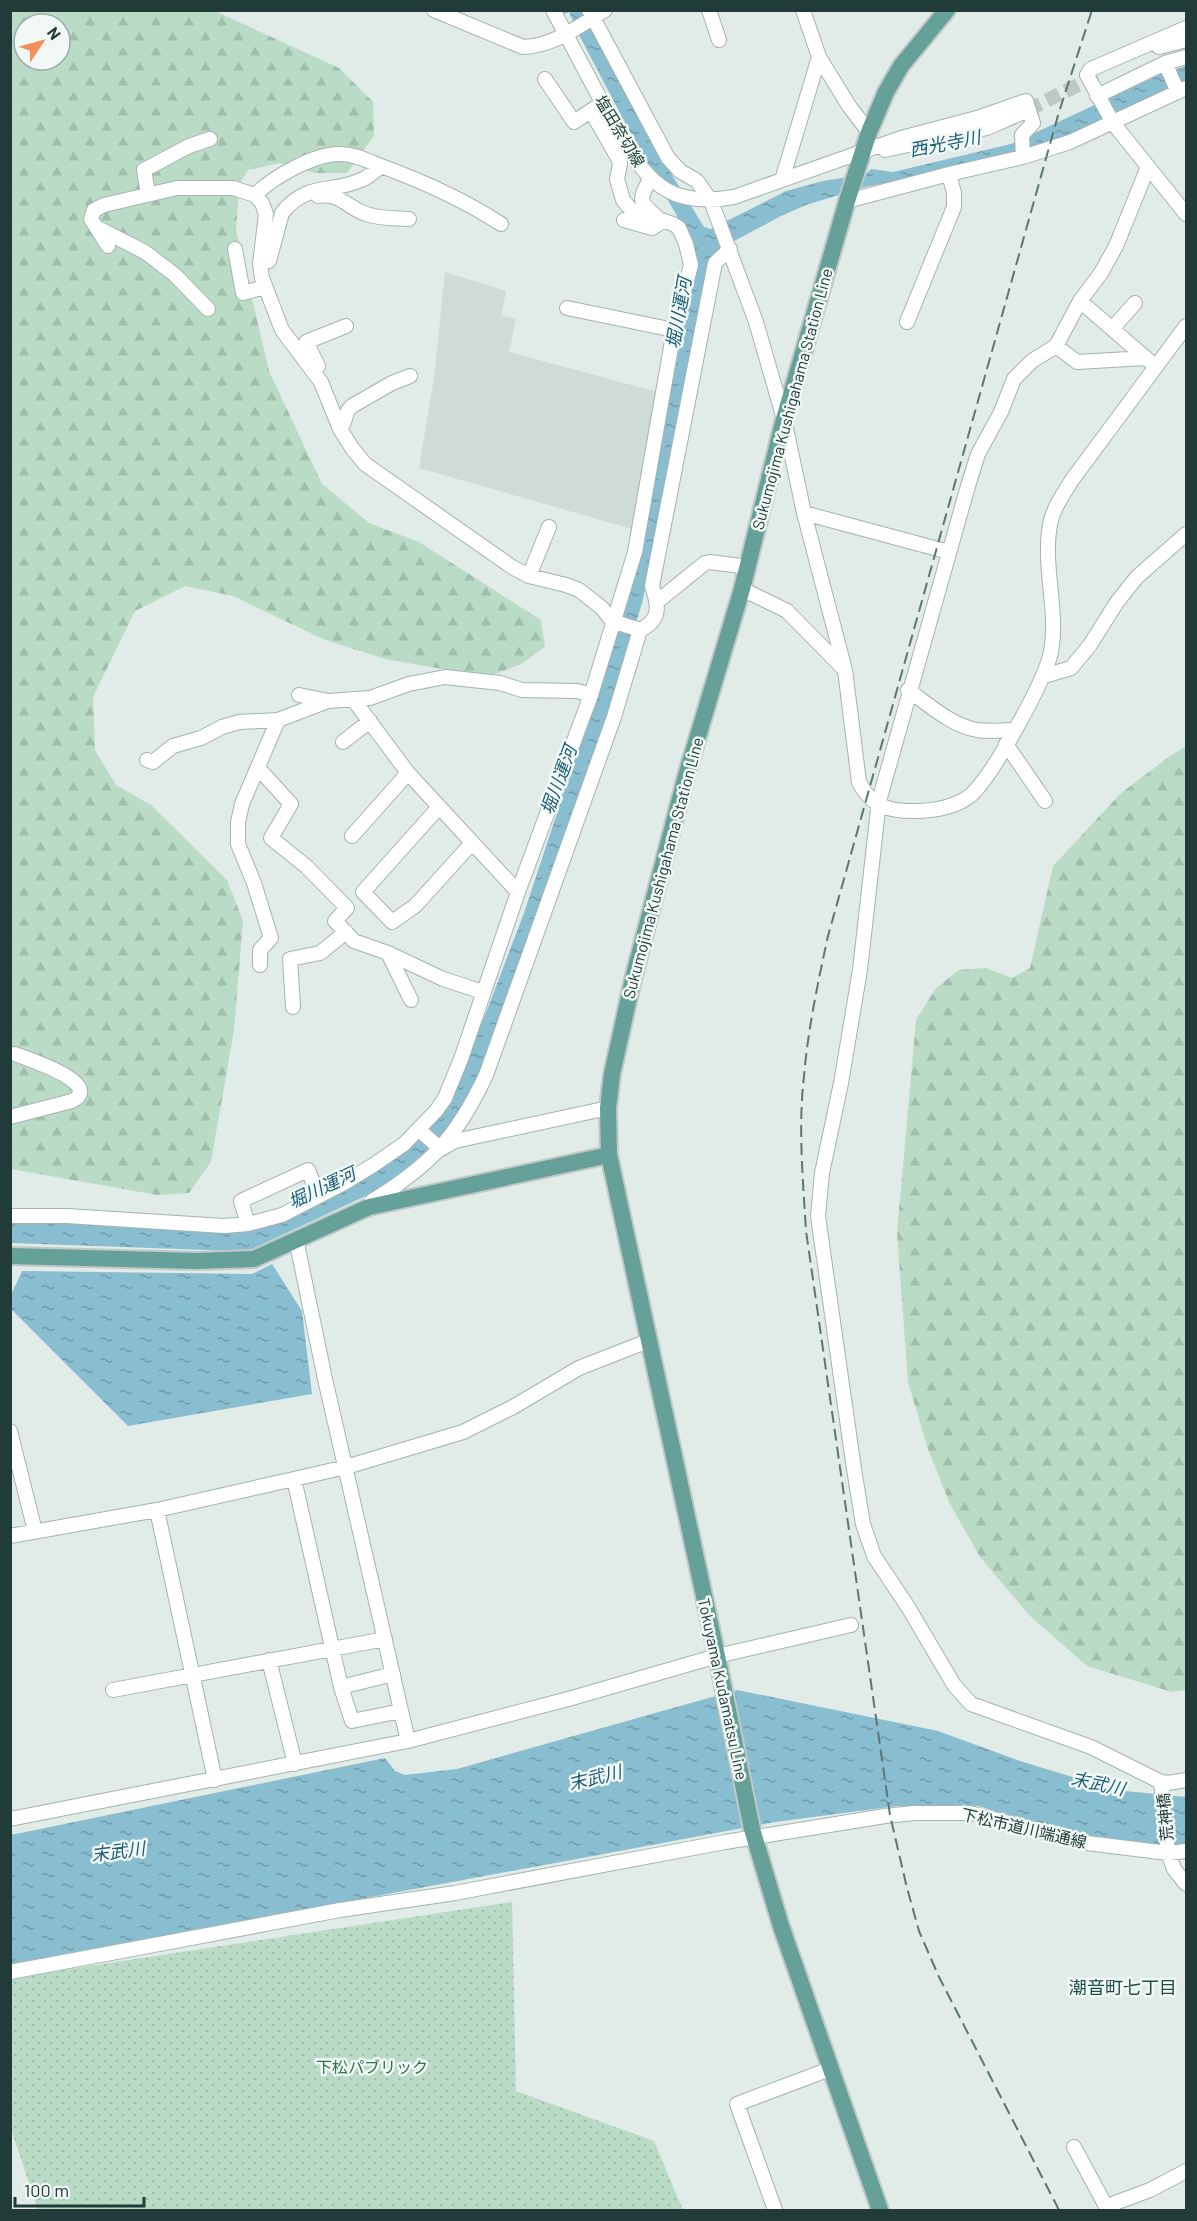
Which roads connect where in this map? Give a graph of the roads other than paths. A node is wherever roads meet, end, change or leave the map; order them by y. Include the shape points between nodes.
1 (434, 10) edge
2 (467, 10) edge
3 (553, 10) edge
4 (709, 10) edge
5 (803, 10) edge
6 (947, 10) edge
7 (594, 14) edge
8 (469, 25) junction
9 (1186, 28) edge
10 (568, 33) junction
11 (1186, 39) edge
12 (719, 40) dead end
13 (819, 57) junction
14 (1186, 57) edge
15 (1165, 63) junction
16 (1102, 73) tunnel mouth
17 (545, 79) dead end
18 (1182, 90) edge
19 (1097, 96) junction
20 (596, 107) junction
21 (1028, 110) tunnel mouth
22 (1113, 123) junction
23 (869, 132) junction
24 (210, 139) dead end
25 (1023, 158) junction
26 (860, 161) junction
27 (381, 166) junction
28 (1148, 167) junction
29 (949, 174) junction
30 (782, 180) junction
31 (654, 181) junction
32 (148, 194) junction
33 (255, 195) junction
34 (711, 201) junction
35 (847, 201) junction
36 (293, 202) junction
37 (1186, 214) edge
38 (410, 219) dead end
39 (624, 220) dead end
40 (663, 221) junction
41 (501, 224) dead end
42 (93, 225) junction
43 (108, 246) dead end
44 (235, 249) dead end
45 (730, 249) junction
46 (265, 287) junction
47 (1080, 301) junction
48 (1135, 303) dead end
49 (567, 308) dead end
50 (208, 309) dead end
51 (907, 322) dead end
52 (346, 326) dead end
53 (1186, 326) edge
54 (1112, 329) junction
55 (674, 330) junction
56 (1056, 346) junction
57 (1151, 362) junction
58 (410, 376) dead end
59 (321, 382) junction
60 (784, 419) junction
61 (340, 429) junction
62 (804, 513) junction
63 (549, 527) dead end
64 (1186, 534) edge
65 (949, 552) junction
66 (748, 567) junction
67 (529, 576) junction
68 (742, 589) junction
69 (658, 602) junction
70 (615, 622) junction
71 (638, 629) junction
72 (845, 670) junction
73 (1044, 676) junction
74 (908, 690) junction
75 (591, 694) junction
76 (299, 695) dead end
77 (353, 699) junction
78 (328, 701) junction
79 (278, 720) junction
80 (370, 721) junction
81 (1015, 729) junction
82 (343, 742) dead end
83 (1006, 744) junction
84 (147, 760) dead end
85 (258, 768) junction
86 (408, 773) junction
87 (1046, 801) dead end
88 (878, 806) junction
89 (439, 807) junction
90 (351, 836) dead end
91 (472, 843) junction
92 (519, 892) junction
93 (346, 932) junction
94 (388, 953) junction
95 (261, 965) dead end
96 (483, 992) junction
97 (411, 1000) dead end
98 (293, 1006) dead end
99 (15, 1054) dead end
100 (608, 1108) junction
101 (10, 1117) edge
102 (421, 1131) junction
103 (439, 1148) junction
104 (609, 1155) junction
105 (318, 1196) junction
106 (369, 1207) junction
107 (10, 1216) edge
108 (248, 1224) junction
109 (296, 1239) junction
110 (11, 1257) edge
111 (648, 1341) junction
112 (10, 1431) edge
113 (346, 1467) junction
114 (294, 1479) junction
115 (157, 1510) junction
116 (35, 1531) junction
117 (10, 1536) edge
118 (850, 1625) dead end
119 (385, 1639) junction
120 (333, 1648) junction
121 (269, 1660) junction
122 (719, 1664) junction
123 (393, 1674) junction
124 (193, 1675) junction
125 (341, 1687) junction
126 (113, 1690) dead end
127 (401, 1711) junction
128 (408, 1741) junction
129 (295, 1764) junction
130 (215, 1780) junction
131 (1186, 1780) edge
132 (1161, 1782) junction
133 (10, 1819) edge
134 (753, 1833) junction
135 (1186, 1851) edge
136 (1168, 1853) junction
137 (1186, 1884) edge
138 (10, 1972) edge
139 (830, 2069) junction
140 (1074, 2147) dead end
141 (1186, 2171) edge
142 (1107, 2209) edge
143 (775, 2211) edge
144 (880, 2211) edge

1 - 8 street
2 - 8 street
3 - 10 street, 塩田奈切線
4 - 12 street
5 - 13 street
6 - 23 main road, Sukumojima Kushigahama Station Line via 901,66
7 - 10 street
7 - 34 street via 669,158 680,171 697,181
8 - 10 street via 523,46
9 - 19 street via 1091,69 1087,75
10 - 20 street, 塩田奈切線
11 - 16 street
13 - 23 street
13 - 30 street
14 - 15 street
15 - 18 street
15 - 19 street
17 - 20 street via 574,122
18 - 22 street
19 - 22 street
20 - 31 street, 塩田奈切線
20 - 40 street via 620,164 617,179 623,200 632,210
21 - 26 street via 987,128
22 - 25 street
22 - 28 street
23 - 26 main road, Sukumojima Kushigahama Station Line
24 - 32 street via 144,170
25 - 26 street via 1022,135 1033,123 1026,101 901,138
25 - 29 street
26 - 30 street, 塩田奈切線
26 - 35 main road, Sukumojima Kushigahama Station Line
27 - 33 street via 364,158 328,155 293,168
27 - 36 street via 359,182 314,191
27 - 41 street
28 - 37 street
28 - 47 street via 1116,246
29 - 35 street
29 - 51 street via 954,207
30 - 34 street, 塩田奈切線
31 - 34 street, 塩田奈切線 via 670,192
31 - 40 street via 641,197 642,203
32 - 33 street via 177,188 233,188
32 - 42 street via 94,210 90,219
33 - 46 street via 266,214 260,264
34 - 45 street
35 - 60 main road, Sukumojima Kushigahama Station Line
36 - 38 street via 305,203 317,196 334,195 369,215
36 - 46 street via 282,213
39 - 40 street via 652,228
40 - 55 street via 679,228 691,265
42 - 43 street
42 - 50 street via 146,252
44 - 46 street via 243,293
45 - 60 street
45 - 69 street via 715,263 700,332 652,586
46 - 59 street via 282,330
47 - 54 street
47 - 56 street
48 - 54 street
49 - 55 street
52 - 59 street via 306,342 322,374
53 - 57 street
54 - 57 street
55 - 70 street via 635,552
56 - 57 street via 1077,362
56 - 65 street via 1032,360 1014,379 978,454
57 - 73 street via 1072,480 1051,519 1048,565 1053,634
58 - 61 street via 352,406
59 - 61 street
60 - 62 street
60 - 66 main road, Sukumojima Kushigahama Station Line
61 - 67 street via 365,464
62 - 65 street
62 - 72 street
63 - 67 street
64 - 73 street via 1137,577 1071,668
65 - 74 street
66 - 68 main road, Sukumojima Kushigahama Station Line
66 - 69 street via 705,563
67 - 70 street via 579,590
68 - 72 street via 787,611
68 - 100 main road, Sukumojima Kushigahama Station Line via 686,776 633,979 618,1039
69 - 71 street via 658,616
70 - 71 street
70 - 75 street
71 - 103 street via 614,717 486,1075 475,1098
72 - 88 street via 859,782
73 - 81 street
74 - 81 street via 936,711 968,727
74 - 88 street
75 - 77 street via 522,690 500,682 445,677 409,684 379,696
75 - 92 street
76 - 78 street
77 - 78 street
77 - 80 street
78 - 79 street
79 - 84 street via 222,727 173,746 153,762
79 - 85 street
80 - 82 street
80 - 86 street
81 - 83 street
83 - 87 street
83 - 88 street via 982,781 957,804 940,810 913,811
85 - 93 street via 291,804 271,838 307,867 347,908 335,921
85 - 95 street via 242,804 238,844 271,938 260,950
86 - 89 street
86 - 90 street
88 - 132 street via 860,970 822,1173 818,1216 867,1541 954,1685 971,1704 1091,1747
89 - 91 street
89 - 91 street via 363,892 392,922 415,906
91 - 92 street
92 - 96 street
93 - 94 street via 354,941
93 - 98 street via 320,953 290,959
94 - 96 street via 443,979
94 - 97 street
96 - 102 street via 445,1098
99 - 101 street via 58,1071 76,1083 82,1094 72,1101
100 - 103 street via 455,1141
100 - 104 main road, Sukumojima Kushigahama Station Line
102 - 103 street
102 - 105 street via 344,1184
103 - 106 street via 417,1171
104 - 106 main road
104 - 111 main road, Tokuyama Kudamatsu Line
105 - 108 street via 282,1215
105 - 108 street via 308,1170 241,1201
106 - 109 main road
107 - 108 street
109 - 110 main road via 254,1259 233,1261
109 - 113 street
111 - 113 street via 579,1368 463,1432
111 - 122 main road, Tokuyama Kudamatsu Line
112 - 116 street
113 - 114 street
113 - 119 street
114 - 115 street
114 - 120 street
115 - 116 street
115 - 124 street
116 - 117 street
118 - 122 street
119 - 120 street
119 - 123 street
120 - 121 street
120 - 125 street
121 - 124 street
121 - 129 street
122 - 128 street
122 - 134 main road, Tokuyama Kudamatsu Line
123 - 125 street
123 - 127 street
124 - 126 street
124 - 130 street
125 - 127 street via 352,1721
127 - 128 street
128 - 129 street
129 - 130 street
130 - 133 street
131 - 132 street
132 - 136 street, 荒神橋
134 - 136 street, 下松市道川端通線 via 885,1816 970,1813 1087,1843
134 - 138 street, 下松市道川端通線 via 455,1893 340,1910
134 - 139 main road, Tokuyama Kudamatsu Line
135 - 136 street, 下松市道川端通線
136 - 137 street
139 - 143 street via 737,2104
139 - 144 main road, Tokuyama Kudamatsu Line
140 - 142 street
141 - 142 street

